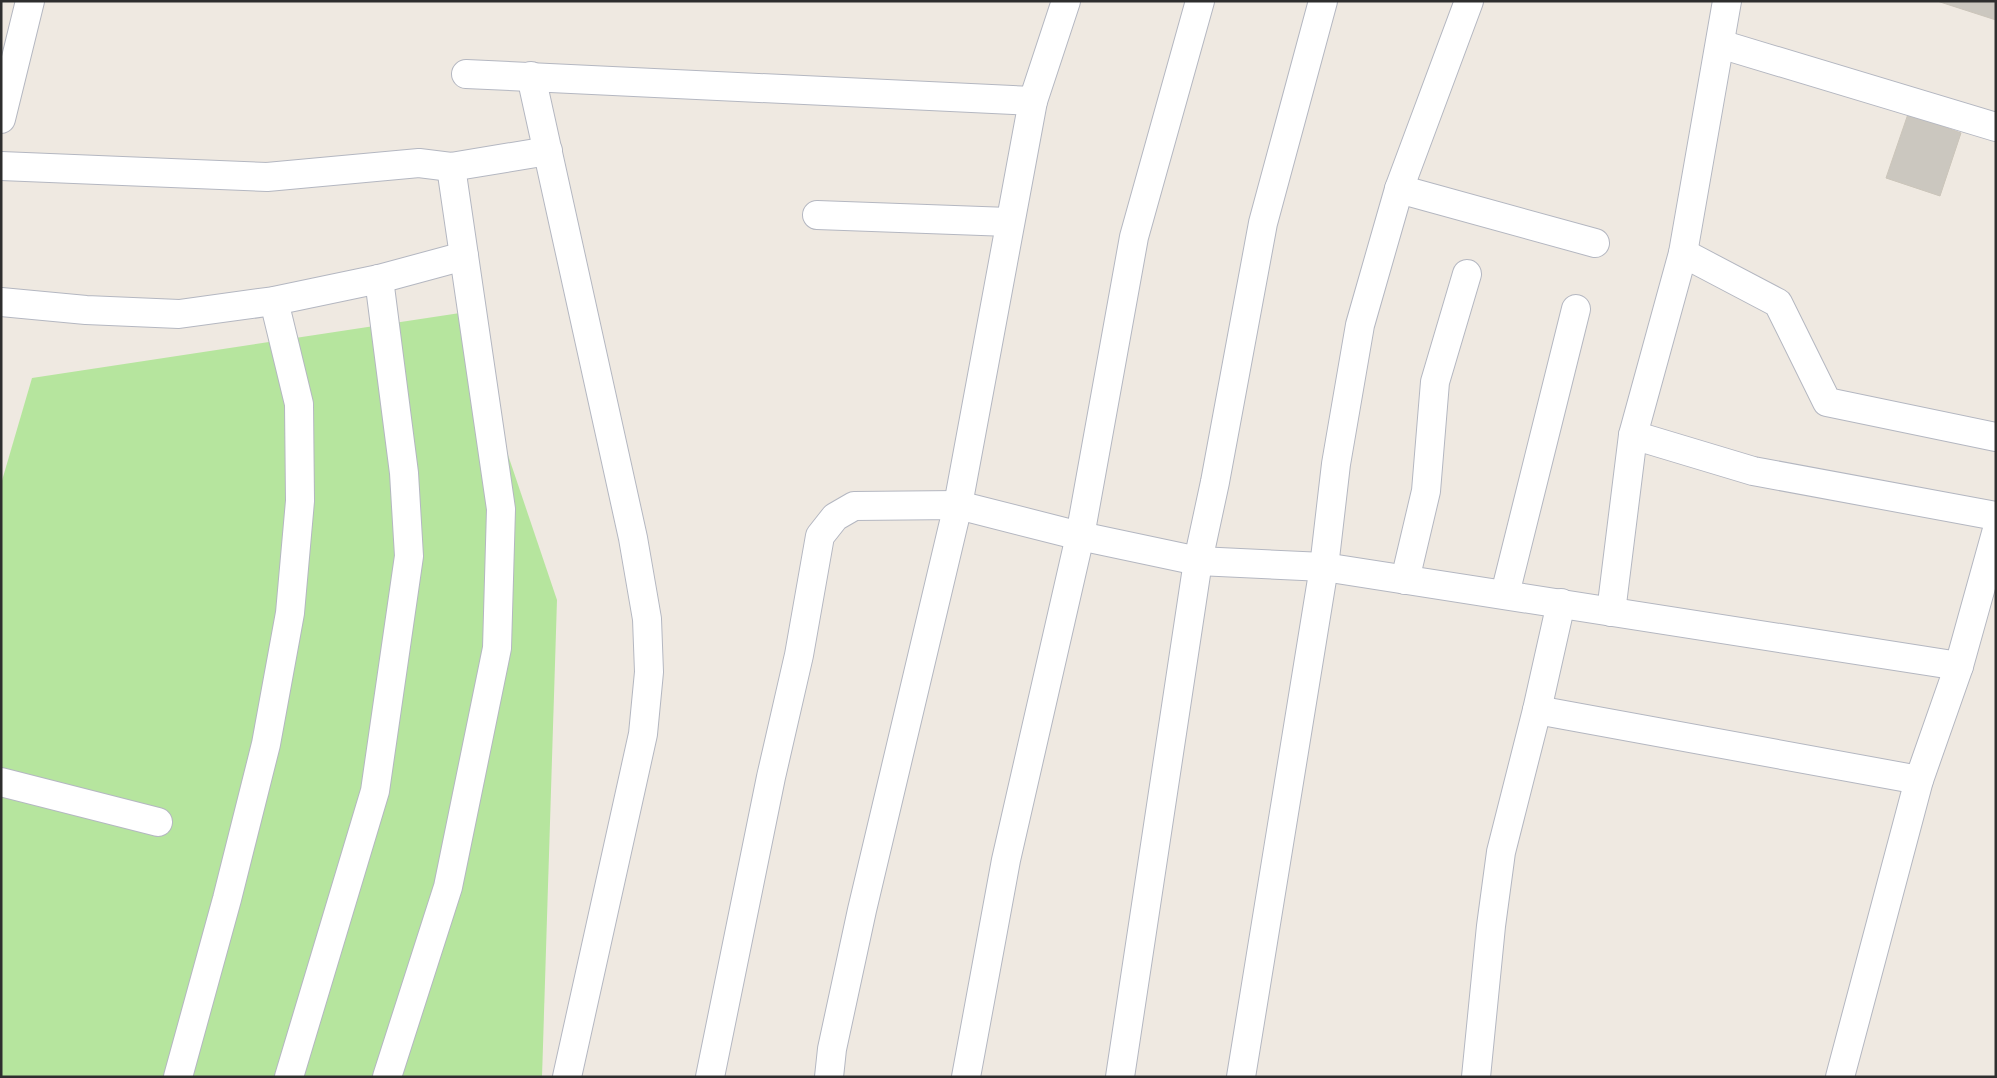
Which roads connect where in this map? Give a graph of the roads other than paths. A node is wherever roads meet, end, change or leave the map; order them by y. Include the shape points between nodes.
1 (30, 1) edge
2 (1066, 1) edge
3 (1200, 1) edge
4 (1323, 1) edge
5 (1469, 1) edge
6 (1726, 1) edge
7 (1720, 44) junction
8 (466, 74) dead end
9 (531, 76) junction
10 (1033, 101) junction
11 (1, 119) edge
12 (1996, 128) edge
13 (548, 152) junction
14 (1, 166) edge
15 (451, 167) junction
16 (1398, 189) junction
17 (818, 215) dead end
18 (1010, 222) junction
19 (1595, 244) dead end
20 (1683, 253) junction
21 (464, 256) junction
22 (1467, 274) dead end
23 (379, 278) junction
24 (274, 301) junction
25 (1, 302) edge
26 (1576, 309) dead end
27 (1633, 435) junction
28 (1996, 438) edge
29 (958, 505) junction
30 (1996, 516) edge
31 (1996, 533) edge
32 (1080, 536) junction
33 (1198, 561) junction
34 (1324, 567) junction
35 (1990, 575) edge
36 (1405, 580) junction
37 (1504, 594) junction
38 (1561, 603) junction
39 (1611, 612) junction
40 (1959, 666) junction
41 (1537, 710) junction
42 (1919, 780) junction
43 (1, 782) edge
44 (158, 822) dead end
45 (178, 1077) edge
46 (289, 1077) edge
47 (387, 1077) edge
48 (567, 1077) edge
49 (710, 1077) edge
50 (829, 1077) edge
51 (966, 1077) edge
52 (1120, 1077) edge
53 (1241, 1077) edge
54 (1476, 1077) edge
55 (1840, 1077) edge

1 - 11 street
2 - 10 street
3 - 32 street via 1134,237
4 - 33 street via 1263,223
5 - 16 street
6 - 7 street
7 - 12 street
7 - 20 street
8 - 9 street
9 - 10 street
9 - 13 street
10 - 18 street
13 - 15 street
13 - 48 street via 633,538 647,619 649,672 643,734
14 - 15 street via 267,177 419,163
15 - 21 street
16 - 19 street
16 - 34 street via 1360,325 1336,464
17 - 18 street
18 - 29 street
20 - 27 street
20 - 28 street via 1778,303 1827,402
21 - 23 street
21 - 47 street via 501,509 497,648 448,887
22 - 36 street via 1435,382 1426,491
23 - 24 street
23 - 46 street via 404,473 409,556 375,791
24 - 25 street via 179,314
24 - 45 street via 299,404 300,501 290,613 266,744
26 - 37 street
27 - 30 street via 1753,471
27 - 39 street
29 - 32 street
29 - 49 street via 854,506 834,517 820,536 799,655
29 - 50 street via 862,910
31 - 35 street
32 - 33 street
32 - 51 street via 1006,860
33 - 34 street
33 - 52 street
34 - 36 street
34 - 53 street
35 - 40 street
36 - 37 street
37 - 38 street
38 - 39 street
38 - 41 street
39 - 40 street
40 - 42 street
41 - 42 street
41 - 54 street via 1501,852 1490,926
42 - 55 street
43 - 44 street

